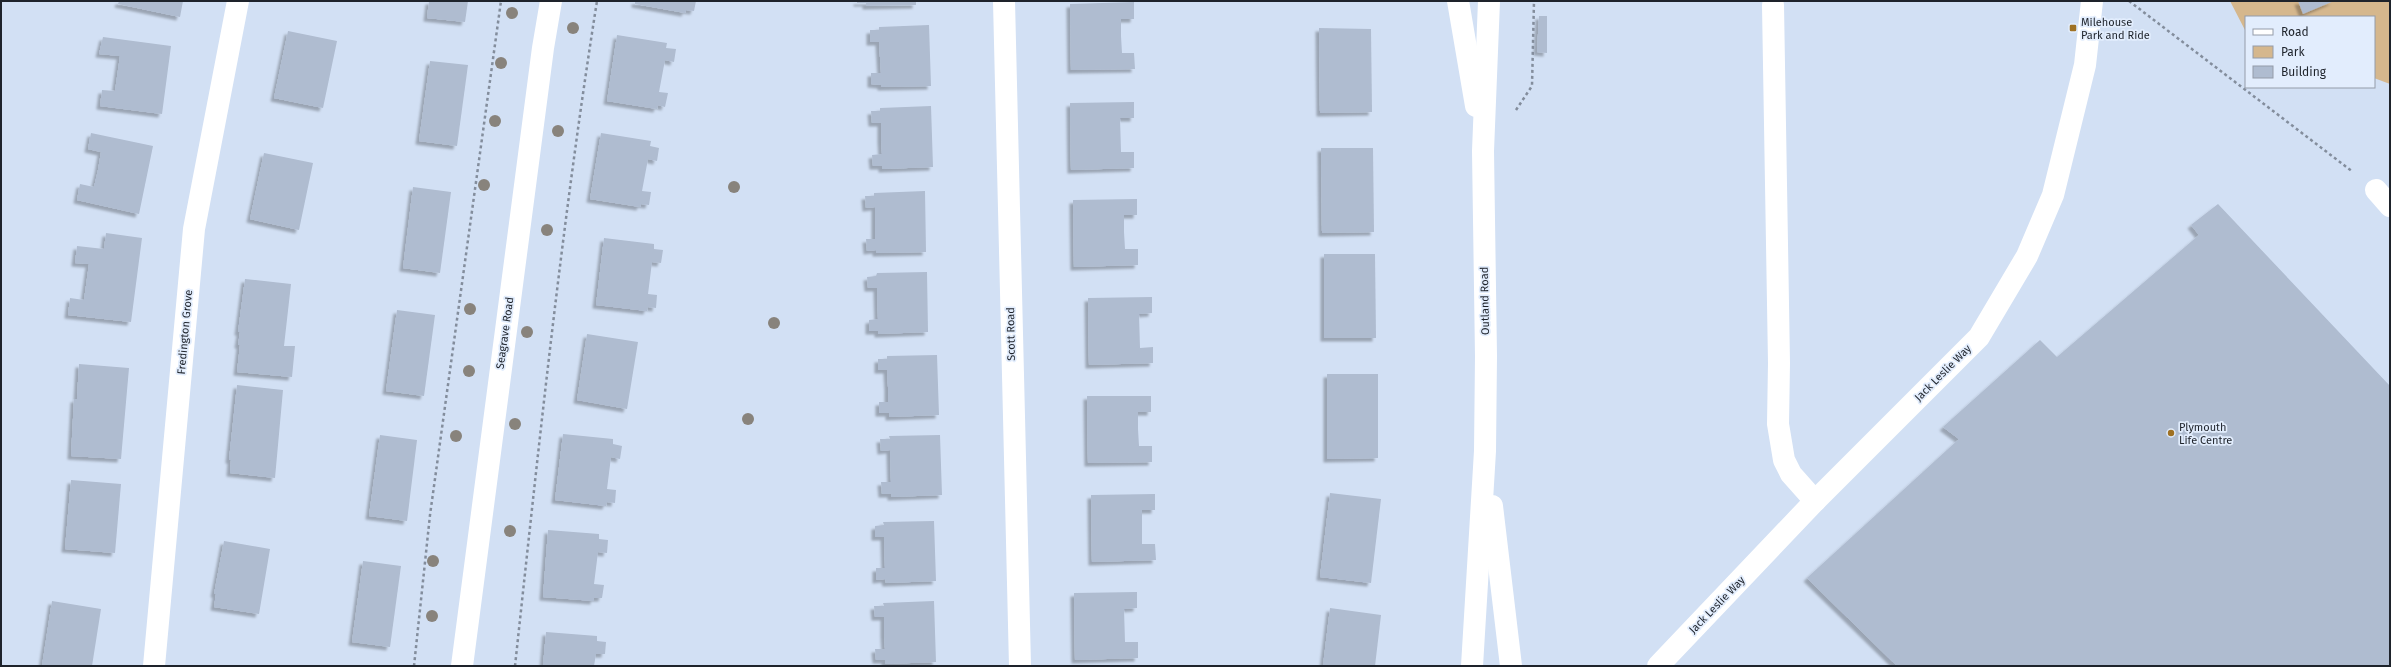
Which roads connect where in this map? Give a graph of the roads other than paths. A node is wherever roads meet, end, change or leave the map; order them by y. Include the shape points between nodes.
1 (238, 1) edge
2 (551, 1) edge
3 (1004, 1) edge
4 (1458, 1) edge
5 (1489, 1) edge
6 (2092, 1) edge
7 (1773, 5) dead end
8 (1483, 151) junction
9 (1485, 451) junction
10 (1815, 501) junction
11 (154, 666) edge
12 (462, 666) edge
13 (1020, 666) edge
14 (1472, 666) edge
15 (1511, 666) edge
16 (1658, 666) edge

1 - 11 street, Fredington Grove via 194,229
2 - 12 street, Seagrave Road
3 - 13 street, Scott Road
4 - 8 street, Outland Road
5 - 8 street, Outland Road
6 - 10 street, Jack Leslie Way via 2085,65 2070,130 2053,195 2027,256 1979,337
7 - 10 street via 1778,424 1784,460 1791,474
8 - 9 street, Outland Road
9 - 14 street, Outland Road
9 - 15 street, Outland Road
10 - 16 street, Jack Leslie Way

